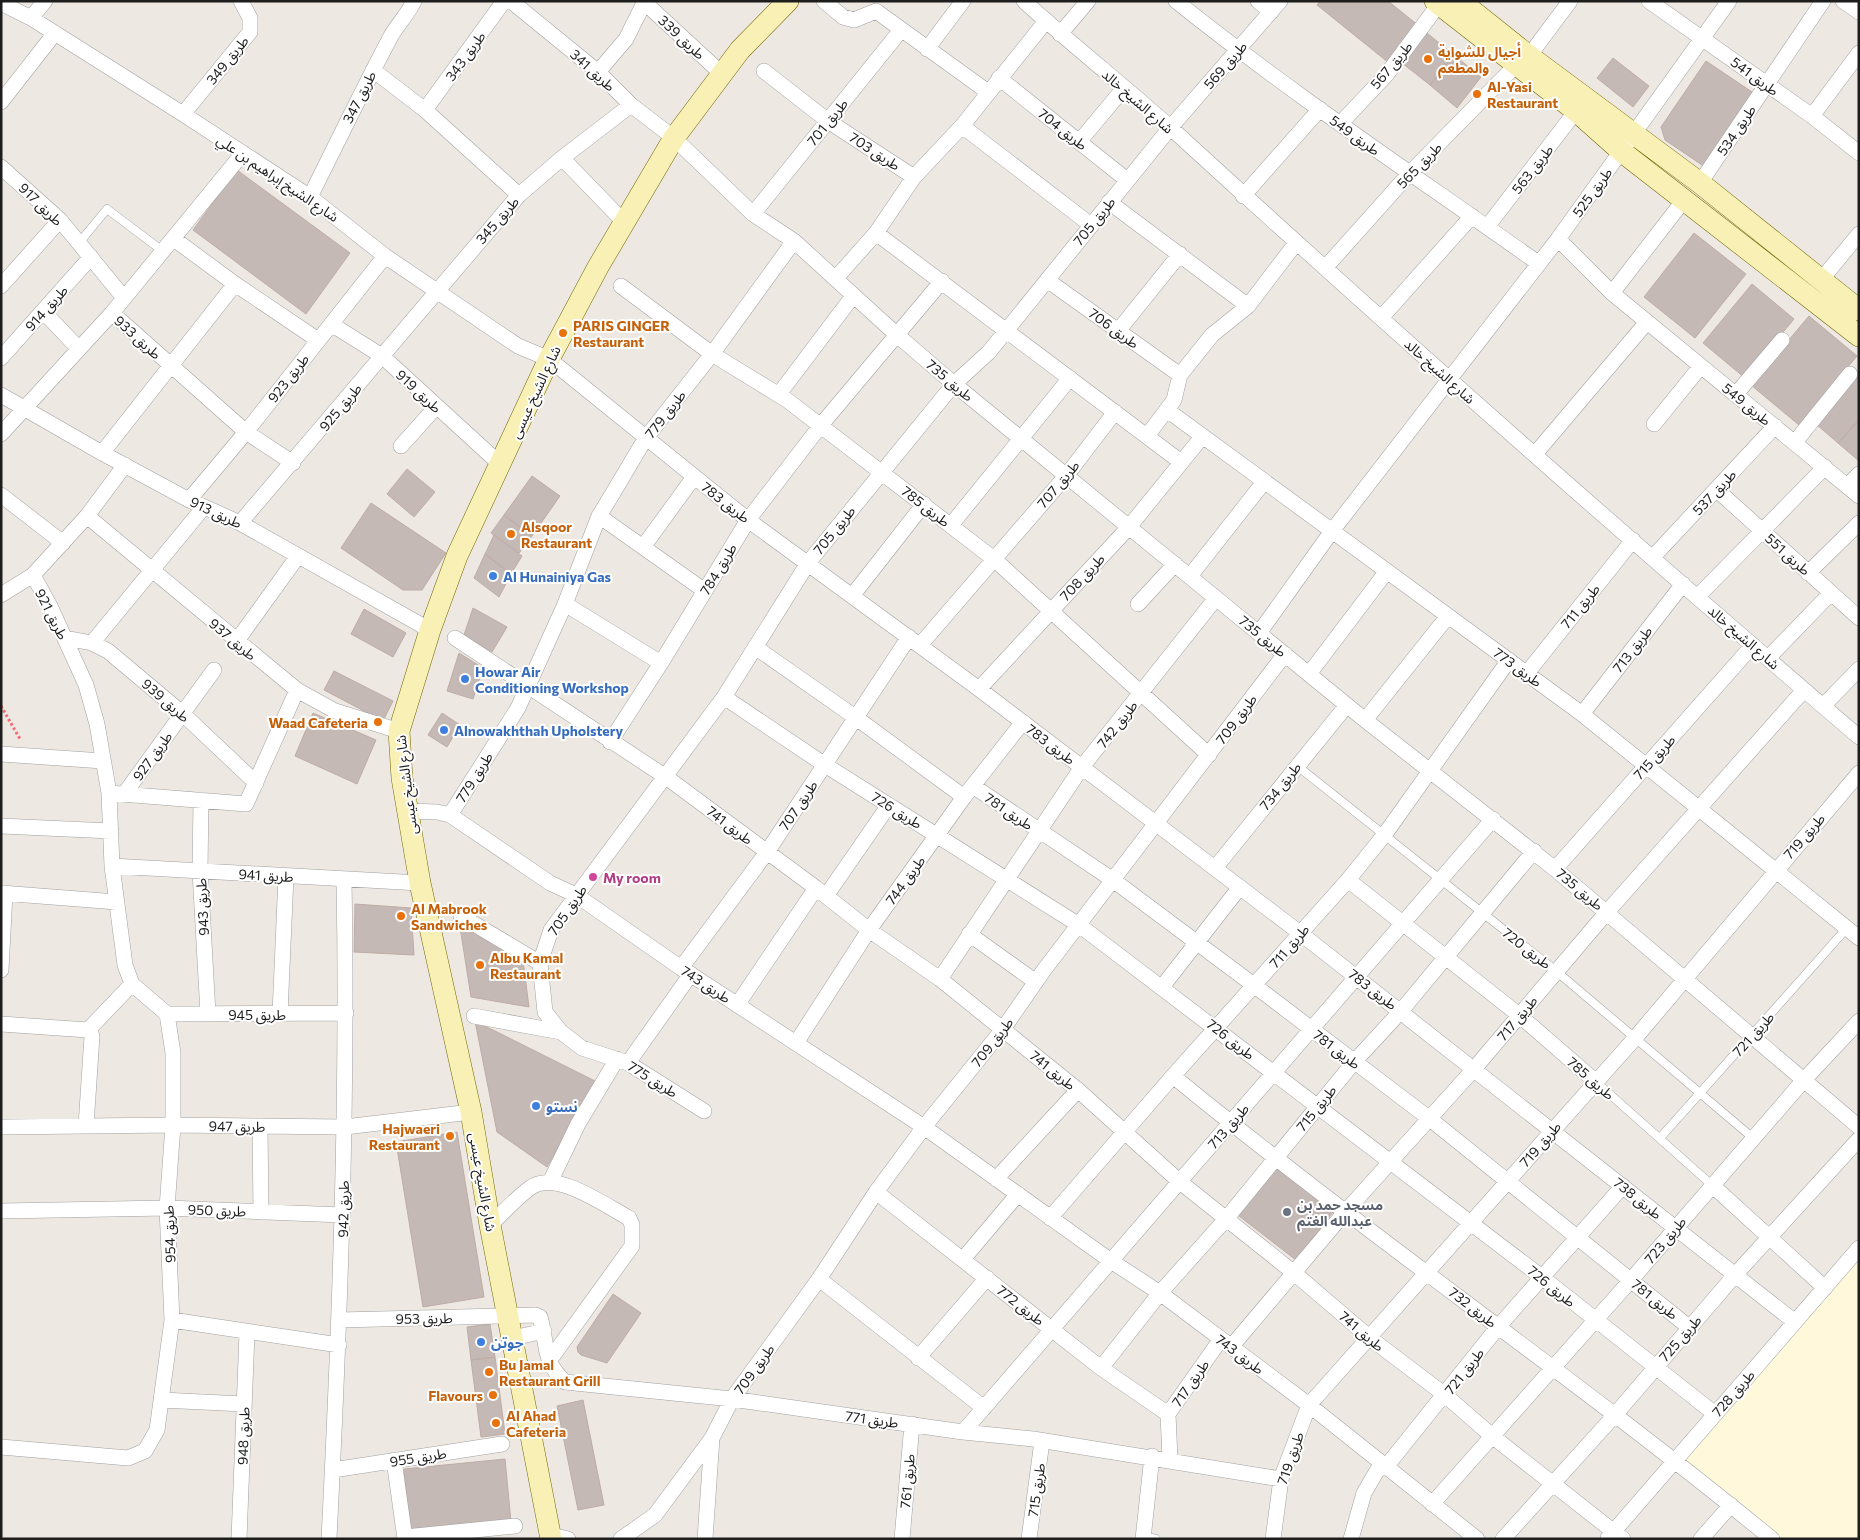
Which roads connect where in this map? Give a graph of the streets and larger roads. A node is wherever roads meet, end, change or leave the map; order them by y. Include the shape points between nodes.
1 (45, 1) edge
2 (241, 1) edge
3 (414, 1) edge
4 (504, 1) edge
5 (511, 1) edge
6 (788, 1) edge
7 (824, 1) edge
8 (963, 1) edge
9 (1024, 1) edge
10 (1088, 1) edge
11 (1176, 1) edge
12 (1258, 1) edge
13 (1460, 1) edge
14 (1570, 1) edge
15 (1649, 1) edge
16 (1729, 1) edge
17 (1823, 1) edge
18 (1843, 1) edge
19 (1, 2) edge
20 (644, 2) edge
21 (1437, 3) edge
22 (880, 6) edge
23 (1276, 7) edge
24 (1859, 12) edge
25 (31, 18) junction
26 (1046, 22) junction
27 (901, 30) junction
28 (55, 33) junction
29 (1060, 34) junction
30 (1704, 38) junction
31 (927, 49) junction
32 (1238, 51) junction
33 (1859, 52) edge
34 (1523, 60) junction
35 (373, 70) junction
36 (764, 71) dead end
37 (598, 72) junction
38 (721, 73) junction
39 (999, 78) junction
40 (1767, 85) junction
41 (1124, 88) junction
42 (988, 92) junction
43 (1, 102) edge
44 (631, 105) junction
45 (1320, 109) junction
46 (425, 110) junction
47 (1576, 111) junction
48 (183, 114) junction
49 (1812, 116) junction
50 (828, 121) junction
51 (1340, 124) junction
52 (962, 126) junction
53 (1170, 128) junction
54 (1635, 133) junction
55 (674, 138) junction
56 (1079, 142) junction
57 (1621, 152) junction
58 (243, 153) junction
59 (1859, 153) edge
60 (562, 158) junction
61 (1, 167) edge
62 (1409, 174) junction
63 (914, 177) junction
64 (1127, 180) junction
65 (1700, 183) junction
66 (519, 195) junction
67 (1243, 196) junction
68 (310, 197) junction
69 (1684, 200) junction
70 (1109, 202) junction
71 (753, 214) junction
72 (1472, 216) junction
73 (60, 220) junction
74 (623, 221) junction
75 (1091, 225) junction
76 (1487, 227) junction
77 (876, 233) junction
78 (1859, 234) edge
79 (174, 239) junction
80 (1558, 239) junction
81 (794, 241) junction
82 (1296, 243) junction
83 (1180, 254) junction
84 (385, 256) junction
85 (91, 257) junction
86 (1538, 263) junction
87 (1325, 268) junction
88 (836, 278) junction
89 (1047, 280) junction
90 (1821, 280) junction
91 (942, 281) junction
92 (235, 284) junction
93 (1, 286) edge
94 (621, 286) dead end
95 (437, 290) junction
96 (1612, 293) junction
97 (853, 296) junction
98 (124, 298) junction
99 (1248, 306) junction
100 (1859, 310) edge
101 (44, 311) junction
102 (112, 313) junction
103 (1381, 318) junction
104 (1647, 322) junction
105 (331, 324) junction
106 (1007, 330) junction
107 (1118, 331) junction
108 (897, 335) junction
109 (1859, 336) edge
110 (318, 340) junction
111 (1782, 340) dead end
112 (78, 348) junction
113 (712, 354) junction
114 (382, 356) junction
115 (1, 358) edge
116 (549, 359) junction
117 (1701, 366) junction
118 (171, 367) junction
119 (1850, 374) dead end
120 (1180, 375) junction
121 (1070, 378) junction
122 (1449, 379) junction
123 (954, 384) junction
124 (779, 394) junction
125 (1736, 394) junction
126 (1, 395) edge
127 (436, 408) junction
128 (22, 409) junction
129 (1167, 410) junction
130 (1115, 412) junction
131 (1654, 424) dead end
132 (821, 425) junction
133 (1775, 426) junction
134 (246, 432) junction
135 (1, 434) edge
136 (1147, 436) junction
137 (1202, 437) junction
138 (645, 439) junction
139 (1021, 439) junction
140 (1794, 442) junction
141 (402, 446) dead end
142 (102, 454) junction
143 (1535, 454) junction
144 (1181, 462) junction
145 (293, 463) junction
146 (501, 464) junction
147 (126, 465) junction
148 (1825, 467) junction
149 (882, 471) junction
150 (1859, 474) edge
151 (1066, 476) junction
152 (694, 477) junction
153 (1264, 482) junction
154 (1717, 490) junction
155 (1853, 491) edge
156 (1, 495) edge
157 (189, 500) junction
158 (924, 504) junction
159 (204, 507) junction
160 (86, 516) junction
161 (599, 516) junction
162 (748, 520) junction
163 (240, 523) junction
164 (1859, 523) edge
165 (951, 525) junction
166 (1129, 527) junction
167 (1762, 530) junction
168 (1332, 531) junction
169 (1633, 540) junction
170 (63, 543) junction
171 (643, 546) junction
172 (298, 556) junction
173 (1653, 557) junction
174 (994, 559) junction
175 (808, 563) junction
176 (1175, 564) junction
177 (150, 570) junction
178 (1387, 571) junction
179 (1808, 573) junction
180 (33, 576) junction
181 (1190, 576) junction
182 (1683, 584) junction
183 (705, 591) junction
184 (1830, 593) junction
185 (1, 595) edge
186 (852, 596) junction
187 (1698, 596) junction
188 (1216, 598) junction
189 (565, 604) junction
190 (1138, 604) dead end
191 (1052, 610) junction
192 (1448, 616) junction
193 (1859, 618) edge
194 (430, 630) junction
195 (1260, 633) junction
196 (65, 638) junction
197 (455, 638) dead end
198 (914, 641) junction
199 (236, 642) junction
200 (92, 643) junction
201 (1753, 645) junction
202 (755, 647) junction
203 (1286, 654) junction
204 (1768, 658) junction
205 (1509, 660) junction
206 (661, 664) junction
207 (1859, 669) edge
208 (214, 670) dead end
209 (1527, 673) junction
210 (1309, 674) junction
211 (529, 685) junction
212 (979, 689) junction
213 (297, 690) junction
214 (1804, 690) junction
215 (1141, 692) junction
216 (724, 697) junction
217 (1347, 705) junction
218 (1823, 706) junction
219 (183, 714) junction
220 (1582, 714) junction
221 (855, 717) junction
222 (1365, 720) junction
223 (1023, 722) junction
224 (399, 731) junction
225 (1859, 737) edge
226 (610, 742) junction
227 (1, 754) edge
228 (1209, 755) junction
229 (104, 761) junction
230 (825, 765) junction
231 (1646, 766) junction
232 (1082, 767) junction
233 (1431, 770) junction
234 (1859, 773) edge
235 (666, 777) junction
236 (256, 783) junction
237 (968, 792) junction
238 (109, 793) junction
239 (125, 793) junction
240 (201, 800) junction
241 (889, 805) junction
242 (1700, 808) junction
243 (408, 811) junction
244 (450, 816) junction
245 (1493, 820) junction
246 (1157, 823) junction
247 (1, 826) edge
248 (111, 831) junction
249 (1040, 831) junction
250 (937, 836) junction
251 (767, 852) junction
252 (1534, 852) junction
253 (112, 866) junction
254 (1215, 868) junction
255 (1555, 869) junction
256 (1776, 869) junction
257 (200, 871) junction
258 (286, 876) junction
259 (1006, 878) junction
260 (344, 879) junction
261 (1113, 880) junction
262 (1348, 880) junction
263 (420, 883) junction
264 (1240, 887) junction
265 (821, 892) junction
266 (3, 893) edge
267 (576, 895) junction
268 (117, 902) junction
269 (1607, 912) junction
270 (461, 916) dead end
271 (1079, 924) junction
272 (1404, 924) junction
273 (869, 930) junction
274 (1300, 933) junction
275 (969, 934) junction
276 (1859, 938) edge
277 (1197, 942) junction
278 (1445, 958) junction
279 (540, 963) junction
280 (1, 970) edge
281 (686, 971) junction
282 (1357, 977) junction
283 (1686, 978) junction
284 (940, 979) junction
285 (1036, 982) junction
286 (132, 984) junction
287 (1255, 986) junction
288 (1162, 987) junction
289 (737, 1005) junction
290 (1401, 1011) junction
291 (167, 1014) junction
292 (208, 1014) junction
293 (280, 1014) junction
294 (346, 1014) junction
295 (1519, 1015) junction
296 (474, 1016) dead end
297 (1859, 1021) edge
298 (1, 1024) edge
299 (1216, 1028) junction
300 (1003, 1029) junction
301 (88, 1030) junction
302 (1311, 1030) junction
303 (561, 1032) junction
304 (796, 1043) junction
305 (623, 1061) junction
306 (1354, 1062) junction
307 (1474, 1070) junction
308 (1274, 1073) junction
309 (1173, 1076) junction
310 (1595, 1081) junction
311 (1803, 1081) junction
312 (1078, 1090) junction
313 (1318, 1106) junction
314 (704, 1111) dead end
315 (471, 1112) junction
316 (1430, 1119) junction
317 (1231, 1123) junction
318 (173, 1125) junction
319 (86, 1126) junction
320 (260, 1126) junction
321 (1, 1127) edge
322 (344, 1127) junction
323 (924, 1127) junction
324 (1859, 1127) edge
325 (1552, 1129) junction
326 (1126, 1131) junction
327 (1859, 1139) edge
328 (1275, 1158) junction
329 (1391, 1161) junction
330 (996, 1178) junction
331 (550, 1182) junction
332 (1180, 1182) junction
333 (1506, 1182) junction
334 (1623, 1186) junction
335 (1713, 1186) junction
336 (876, 1192) junction
337 (1018, 1194) junction
338 (167, 1208) junction
339 (1, 1211) edge
340 (1346, 1211) junction
341 (261, 1212) junction
342 (343, 1215) junction
343 (1050, 1218) junction
344 (1226, 1219) junction
345 (1470, 1223) junction
346 (490, 1225) junction
347 (1675, 1227) junction
348 (1578, 1237) junction
349 (1770, 1238) junction
350 (1859, 1248) edge
351 (963, 1259) junction
352 (1111, 1261) junction
353 (1293, 1272) junction
354 (1428, 1272) junction
355 (1735, 1275) junction
356 (987, 1278) junction
357 (1543, 1278) junction
358 (819, 1279) junction
359 (1631, 1280) junction
360 (1825, 1288) junction
361 (1160, 1293) junction
362 (509, 1316) junction
363 (172, 1320) junction
364 (340, 1320) junction
365 (1595, 1321) junction
366 (1795, 1322) junction
367 (1498, 1327) junction
368 (1690, 1328) junction
369 (1052, 1329) junction
370 (544, 1331) junction
371 (247, 1333) junction
372 (513, 1338) junction
373 (1370, 1338) junction
374 (1226, 1343) junction
375 (339, 1345) junction
376 (918, 1358) junction
377 (549, 1361) junction
378 (1656, 1366) junction
379 (1102, 1368) junction
380 (1552, 1368) junction
381 (1445, 1395) junction
382 (732, 1399) junction
383 (161, 1400) junction
384 (244, 1404) junction
385 (1309, 1405) junction
386 (984, 1408) junction
387 (1168, 1414) junction
388 (1715, 1414) junction
389 (1614, 1416) junction
390 (912, 1424) junction
391 (963, 1432) junction
392 (1492, 1436) junction
393 (712, 1438) junction
394 (1042, 1441) junction
395 (502, 1444) dead end
396 (1, 1447) edge
397 (1152, 1456) junction
398 (1170, 1459) junction
399 (394, 1460) junction
400 (1674, 1461) junction
401 (1383, 1466) junction
402 (333, 1470) junction
403 (1281, 1479) junction
404 (1552, 1484) junction
405 (1432, 1504) junction
406 (1731, 1505) junction
407 (515, 1526) dead end
408 (1615, 1536) edge
409 (405, 1538) edge
410 (557, 1538) edge
411 (1147, 1538) edge
412 (238, 1539) edge
413 (329, 1539) edge
414 (621, 1539) edge
415 (705, 1539) edge
416 (902, 1539) edge
417 (1029, 1539) edge
418 (1273, 1539) edge
419 (1351, 1539) edge
420 (1476, 1539) edge
421 (1503, 1539) edge
422 (1702, 1539) edge
423 (1772, 1539) edge

1 - 25 street
2 - 48 street, طريق 349 via 250,18 250,32
3 - 35 street, طريق 347
4 - 46 street, طريق 343
5 - 37 street, طريق 341
6 - 38 street, شارع الشيخ عيسى
7 - 22 street via 843,16 854,20
8 - 31 street
9 - 26 street, شارع الشيخ خالد
10 - 29 street
11 - 32 street, طريق 549
12 - 23 street
13 - 34 street
14 - 34 street, طريق 565
15 - 30 street, طريق 541
16 - 30 street, طريق 525
17 - 40 street, طريق 534
18 - 24 street
19 - 25 street, شارع الشيخ إبراهيم بن علي
20 - 37 street via 626,39
20 - 38 street, طريق 339
21 - 34 street
21 - 51 street, طريق 567 via 1386,74
22 - 27 street
23 - 32 street, طريق 569
25 - 28 street, شارع الشيخ إبراهيم بن علي
26 - 29 street, شارع الشيخ خالد
26 - 39 street
27 - 31 street
27 - 50 street, طريق 701
28 - 43 street
28 - 48 street, شارع الشيخ إبراهيم بن علي
29 - 41 street, شارع الشيخ خالد
30 - 40 street, طريق 541
30 - 54 street, طريق 525
31 - 42 street
32 - 45 street, طريق 549
32 - 53 street, طريق 569
33 - 49 street
34 - 47 street
34 - 54 street
34 - 62 street, طريق 565
35 - 46 street
35 - 68 street, طريق 347
36 - 50 street, طريق 703
37 - 44 street, طريق 341
38 - 55 street, شارع الشيخ عيسى
39 - 42 street
39 - 56 street, طريق 704
40 - 49 street, طريق 541
40 - 65 street, طريق 534
41 - 53 street, شارع الشيخ خالد
41 - 56 street
42 - 52 street
44 - 55 street, طريق 341
44 - 60 street, طريق 345
45 - 51 street, طريق 549
45 - 67 street
46 - 66 street
47 - 57 street
47 - 76 street, طريق 563
48 - 58 street, شارع الشيخ إبراهيم بن علي
49 - 59 street, طريق 541
50 - 63 street, طريق 703
50 - 71 street, طريق 701
51 - 62 street, طريق 549
52 - 63 street
52 - 75 street
53 - 64 street, طريق 705
53 - 67 street, شارع الشيخ خالد
54 - 57 street, طريق 525
54 - 65 street
55 - 71 street, طريق 735
55 - 74 street, شارع الشيخ عيسى
56 - 64 street, طريق 704
57 - 69 street
57 - 80 street, طريق 525
58 - 68 street, شارع الشيخ إبراهيم بن علي
58 - 79 street
60 - 66 street, طريق 345
60 - 74 street
61 - 73 street, طريق 917
62 - 72 street, طريق 549
62 - 87 street, طريق 565
63 - 77 street
64 - 70 street, طريق 705
65 - 90 street
66 - 95 street, طريق 345
67 - 82 street, شارع الشيخ خالد
68 - 84 street, شارع الشيخ إبراهيم بن علي
69 - 96 street
69 - 109 street
70 - 75 street, طريق 705
70 - 83 street
71 - 81 street, طريق 735
72 - 76 street, طريق 549
72 - 103 street
73 - 85 street, طريق 917
73 - 93 street
74 - 116 street, شارع الشيخ عيسى
75 - 89 street, طريق 705
76 - 86 street, طريق 549
77 - 88 street
77 - 91 street
78 - 90 street
79 - 92 street
79 - 98 street
80 - 86 street, طريق 525
80 - 96 street, طريق 549
81 - 88 street, طريق 735
81 - 113 street, طريق 779
82 - 87 street, شارع الشيخ خالد
82 - 99 street
83 - 99 street
83 - 107 street
84 - 95 street, شارع الشيخ إبراهيم بن علي
84 - 105 street, طريق 923
85 - 98 street, طريق 917
85 - 101 street, طريق 914
86 - 122 street, طريق 525
87 - 103 street, شارع الشيخ خالد
88 - 97 street, طريق 735
89 - 106 street, طريق 705
89 - 107 street, طريق 706
90 - 100 street
91 - 106 street
91 - 108 street
92 - 110 street
92 - 118 street
94 - 113 street, طريق 785
95 - 114 street, طريق 925
95 - 116 street, شارع الشيخ إبراهيم بن علي via 518,346
96 - 104 street, طريق 549
97 - 108 street, طريق 735
97 - 124 street
98 - 102 street
99 - 120 street via 1212,335
101 - 112 street
101 - 115 street, طريق 914
102 - 112 street, طريق 933
102 - 118 street, طريق 933
103 - 122 street, شارع الشيخ خالد
104 - 117 street, طريق 549
104 - 143 street
105 - 110 street, طريق 923
105 - 114 street, طريق 919
106 - 121 street
106 - 123 street, طريق 705 via 989,352
107 - 120 street, طريق 706
108 - 123 street, طريق 735
108 - 132 street, طريق 784
110 - 134 street, طريق 923
111 - 125 street
112 - 128 street, طريق 933
113 - 124 street, طريق 785
113 - 138 street, طريق 779
114 - 127 street, طريق 919
114 - 145 street, طريق 925
116 - 138 street, طريق 783
116 - 146 street, شارع الشيخ عيسى
117 - 125 street, طريق 549
117 - 131 street
118 - 134 street, طريق 933
118 - 142 street
119 - 140 street
120 - 129 street via 1174,400
121 - 130 street
121 - 139 street
122 - 143 street, شارع الشيخ خالد
122 - 168 street
123 - 139 street, طريق 735
123 - 149 street, طريق 705
124 - 132 street, طريق 785
125 - 133 street, طريق 549
126 - 128 street, طريق 913
127 - 141 street
127 - 146 street, طريق 919
128 - 135 street, طريق 933
128 - 142 street, طريق 913
129 - 136 street
129 - 137 street, طريق 773
130 - 136 street
130 - 151 street, طريق 707
132 - 149 street, طريق 785
132 - 162 street, طريق 784
133 - 140 street, طريق 549
133 - 154 street, طريق 537
134 - 145 street, طريق 933
134 - 157 street, طريق 923
136 - 144 street
137 - 144 street, طريق 708
137 - 153 street, طريق 773
138 - 152 street, طريق 783
138 - 161 street, طريق 779
139 - 151 street, طريق 735
139 - 165 street
140 - 148 street, طريق 549
142 - 147 street, طريق 913
143 - 169 street, شارع الشيخ خالد
144 - 166 street, طريق 708
145 - 163 street, طريق 925
146 - 194 street, شارع الشيخ عيسى via 457,556
147 - 157 street, طريق 913
147 - 160 street, طريق 921
148 - 155 street, طريق 549
148 - 167 street
149 - 158 street, طريق 785
149 - 175 street, طريق 705
150 - 155 street, طريق 549
151 - 166 street, طريق 735
151 - 174 street, طريق 707
152 - 162 street, طريق 783
152 - 171 street
153 - 168 street, طريق 773
153 - 181 street
154 - 167 street, طريق 551
154 - 173 street, طريق 537
156 - 170 street
157 - 159 street, طريق 913
158 - 165 street, طريق 785
158 - 186 street
159 - 163 street, طريق 913
159 - 177 street
160 - 170 street, طريق 921
160 - 177 street, طريق 937
161 - 171 street
161 - 189 street, طريق 779
162 - 175 street, طريق 783
162 - 183 street, طريق 784
163 - 172 street, طريق 913
164 - 179 street
165 - 174 street, طريق 785
166 - 176 street, طريق 735
166 - 191 street, طريق 708
167 - 179 street, طريق 551
167 - 187 street
168 - 178 street, طريق 773
168 - 195 street
169 - 173 street, شارع الشيخ خالد
169 - 209 street, طريق 711
170 - 180 street, طريق 921
171 - 183 street
172 - 194 street, طريق 913
172 - 199 street
173 - 182 street, شارع الشيخ خالد
174 - 191 street, طريق 785
174 - 198 street, طريق 707
175 - 186 street, طريق 783
175 - 202 street, طريق 705
176 - 181 street, طريق 735
176 - 190 street
177 - 199 street, طريق 937
177 - 200 street
178 - 192 street, طريق 773
178 - 210 street
179 - 184 street, طريق 551
180 - 185 street
180 - 196 street, طريق 921
181 - 188 street, طريق 735
182 - 187 street, شارع الشيخ خالد
182 - 220 street, طريق 713
183 - 206 street, طريق 784
184 - 193 street, طريق 551
184 - 204 street
186 - 198 street, طريق 783
187 - 201 street, شارع الشيخ خالد
188 - 195 street, طريق 735
188 - 215 street, طريق 742
189 - 206 street
189 - 211 street, طريق 779
191 - 212 street, طريق 708
191 - 215 street, طريق 785
192 - 205 street, طريق 773
192 - 222 street
194 - 224 street, شارع الشيخ عيسى
195 - 203 street, طريق 735
196 - 200 street, طريق 939
196 - 229 street, طريق 921 via 86,685
197 - 211 street, طريق 741
198 - 212 street, طريق 783
198 - 221 street, طريق 707
199 - 213 street, طريق 937
200 - 219 street, طريق 939 via 108,651
201 - 204 street, شارع الشيخ خالد
201 - 231 street, طريق 715
202 - 216 street, طريق 705
202 - 221 street, طريق 781
203 - 210 street, طريق 735
203 - 228 street, طريق 709
204 - 214 street, شارع الشيخ خالد
205 - 209 street, طريق 773
205 - 233 street, طريق 711
206 - 226 street, طريق 784
207 - 218 street
208 - 219 street, طريق 927
209 - 220 street, طريق 773
210 - 217 street, طريق 735
211 - 226 street, طريق 741
211 - 244 street, طريق 779
212 - 223 street, طريق 783
213 - 224 street, طريق 937 via 335,711
213 - 236 street
214 - 218 street, شارع الشيخ خالد
214 - 242 street, طريق 717
215 - 228 street, طريق 785
215 - 232 street, طريق 742
216 - 230 street, طريق 726
216 - 235 street, طريق 705
217 - 222 street, طريق 735
217 - 254 street, طريق 734
218 - 225 street, شارع الشيخ خالد
219 - 236 street, طريق 939
219 - 239 street, طريق 927
220 - 231 street, طريق 773
221 - 230 street, طريق 707
221 - 237 street, طريق 781
222 - 233 street, طريق 735
223 - 232 street, طريق 783
223 - 237 street, طريق 744
224 - 243 street, شارع الشيخ عيسى
226 - 235 street, طريق 741
227 - 229 street
228 - 246 street, طريق 709
229 - 238 street, طريق 921
230 - 241 street, طريق 726
230 - 251 street, طريق 707
231 - 242 street, طريق 773
231 - 255 street, طريق 715
232 - 246 street, طريق 783
232 - 249 street, طريق 742
233 - 245 street, طريق 735
233 - 262 street, طريق 711
234 - 256 street, طريق 719
235 - 251 street, طريق 741
235 - 267 street, طريق 705
236 - 240 street via 246,804
237 - 249 street, طريق 781
237 - 250 street, طريق 744
238 - 239 street
238 - 248 street, طريق 921
239 - 240 street
240 - 257 street, طريق 943
241 - 250 street, طريق 726
241 - 265 street
242 - 256 street, طريق 773
242 - 269 street, طريق 717
243 - 244 street, طريق 743
243 - 263 street, شارع الشيخ عيسى
244 - 267 street, طريق 743 via 550,883
245 - 252 street, طريق 735
245 - 272 street, طريق 713
246 - 254 street, طريق 783
246 - 261 street, طريق 709
247 - 248 street
248 - 253 street, طريق 921
249 - 259 street, طريق 742
249 - 261 street, طريق 781
250 - 259 street, طريق 726
250 - 273 street, طريق 744
251 - 265 street, طريق 741
251 - 281 street, طريق 707
252 - 255 street, طريق 735
252 - 278 street, طريق 715
253 - 257 street, طريق 941
253 - 268 street, طريق 921
254 - 264 street, طريق 783
255 - 269 street, طريق 735
256 - 276 street, طريق 773
256 - 283 street, طريق 719
257 - 258 street, طريق 941
257 - 292 street, طريق 943
258 - 260 street, طريق 941
258 - 293 street
259 - 271 street, طريق 726
259 - 275 street, طريق 742
260 - 263 street, طريق 941
260 - 294 street, طريق 942
261 - 271 street, طريق 709
261 - 277 street, طريق 781
262 - 272 street, طريق 785
262 - 274 street, طريق 711
263 - 315 street, شارع الشيخ عيسى
264 - 274 street, طريق 783
264 - 277 street
265 - 273 street, طريق 741
265 - 289 street
266 - 268 street
266 - 280 street
267 - 279 street, طريق 705 via 551,930
267 - 281 street, طريق 743
268 - 286 street, طريق 921 via 125,964
269 - 283 street, طريق 735
269 - 295 street, طريق 717
270 - 279 street
271 - 285 street, طريق 709
271 - 288 street, طريق 726
272 - 278 street, طريق 785
272 - 282 street, طريق 713
273 - 284 street, طريق 741
273 - 304 street, طريق 744
274 - 282 street, طريق 783
274 - 287 street, طريق 711
275 - 284 street, طريق 742
275 - 285 street
277 - 287 street, طريق 781
277 - 288 street
278 - 290 street, طريق 715
278 - 295 street, طريق 785
279 - 303 street, طريق 775 via 545,1012
281 - 289 street, طريق 743
281 - 305 street, طريق 707
282 - 290 street, طريق 783
282 - 302 street, طريق 713
283 - 310 street, طريق 719
283 - 311 street, طريق 735
284 - 300 street, طريق 741
285 - 300 street, طريق 709
286 - 291 street
286 - 301 street
287 - 299 street, طريق 711
287 - 302 street, طريق 781
288 - 299 street, طريق 726
289 - 304 street, طريق 743
290 - 306 street, طريق 715
290 - 307 street, طريق 783
291 - 292 street, طريق 945
291 - 318 street, طريق 954 via 172,1053
292 - 293 street, طريق 945
293 - 294 street, طريق 945
294 - 322 street, طريق 942
295 - 307 street, طريق 717
295 - 310 street, طريق 785
296 - 303 street
297 - 311 street, طريق 723
298 - 301 street
299 - 308 street, طريق 726
299 - 309 street, طريق 711
300 - 312 street, طريق 741
300 - 323 street, طريق 709
301 - 319 street via 92,1036
302 - 306 street, طريق 781
302 - 308 street, طريق 713
303 - 305 street, طريق 775 via 582,1048
304 - 323 street, طريق 743
305 - 314 street, طريق 775
305 - 331 street, طريق 707 via 578,1124
306 - 313 street, طريق 715
306 - 316 street, طريق 781
307 - 316 street, طريق 717
307 - 325 street, طريق 783
308 - 313 street, طريق 726
308 - 317 street, طريق 713
309 - 317 street, طريق 732
309 - 326 street, طريق 711
310 - 325 street, طريق 719
311 - 324 street, طريق 735
311 - 335 street, طريق 723
312 - 326 street, طريق 741
312 - 330 street
313 - 328 street, طريق 715
313 - 329 street, طريق 726
315 - 322 street, طريق 947
315 - 346 street, شارع الشيخ عيسى
316 - 329 street, طريق 717
316 - 333 street, طريق 781
317 - 328 street, طريق 732
317 - 332 street, طريق 713
318 - 319 street, طريق 947
318 - 320 street, طريق 947
318 - 338 street, طريق 954
319 - 321 street, طريق 947
320 - 322 street, طريق 947
320 - 341 street
322 - 342 street, طريق 942
323 - 330 street, طريق 743
323 - 336 street, طريق 709
325 - 333 street, طريق 719
325 - 334 street, طريق 738
326 - 332 street, طريق 741
326 - 343 street, طريق 711
327 - 349 street, طريق 725
328 - 340 street, طريق 732
328 - 344 street, طريق 715
329 - 340 street, طريق 717
329 - 345 street, طريق 726
330 - 337 street, طريق 743
331 - 346 street via 531,1187
331 - 377 street via 564,1184 629,1218 633,1232 632,1246
332 - 344 street, طريق 741
332 - 352 street, طريق 713
333 - 345 street, طريق 719
333 - 348 street, طريق 781
334 - 347 street, طريق 738
334 - 348 street, طريق 721
335 - 347 street, طريق 723
335 - 349 street, طريق 785
336 - 351 street, طريق 772
336 - 358 street, طريق 709
337 - 343 street, طريق 743
337 - 351 street
338 - 339 street, طريق 950
338 - 341 street, طريق 950
338 - 363 street, طريق 954
340 - 353 street, طريق 717
340 - 354 street, طريق 732
341 - 342 street, طريق 950
342 - 364 street, طريق 942
343 - 352 street, طريق 743
344 - 353 street, طريق 741
344 - 361 street, طريق 715
345 - 354 street, طريق 719
345 - 357 street, طريق 726
346 - 362 street, شارع الشيخ عيسى
347 - 355 street, طريق 738
347 - 359 street, طريق 723
348 - 357 street, طريق 721
348 - 359 street, طريق 781
349 - 355 street, طريق 725
349 - 360 street, طريق 785
350 - 360 street, طريق 728
351 - 356 street, طريق 772
352 - 361 street, طريق 743
352 - 369 street, طريق 713
353 - 373 street, طريق 741
353 - 374 street, طريق 717
354 - 367 street, طريق 732
354 - 373 street, طريق 719
355 - 366 street, طريق 738
355 - 368 street, طريق 725
356 - 369 street, طريق 772
356 - 376 street
357 - 365 street, طريق 726
357 - 367 street, طريق 721
358 - 376 street
358 - 382 street, طريق 709
359 - 365 street, طريق 723
359 - 368 street, طريق 781
360 - 366 street, طريق 728
361 - 374 street, طريق 743
361 - 379 street, طريق 715
362 - 364 street, طريق 953
362 - 370 street via 540,1317
362 - 372 street, شارع الشيخ عيسى
363 - 371 street
363 - 383 street, طريق 954
364 - 375 street, طريق 942
365 - 378 street, طريق 726
365 - 380 street, طريق 723
366 - 388 street, طريق 728
367 - 380 street, طريق 732
367 - 381 street, طريق 721
368 - 378 street, طريق 725
369 - 379 street, طريق 772
369 - 386 street, طريق 713
370 - 372 street
370 - 377 street, طريق 771
371 - 375 street
371 - 384 street, طريق 948
372 - 410 street, شارع الشيخ عيسى
373 - 381 street, طريق 741
373 - 385 street, طريق 719
374 - 385 street, طريق 743
374 - 387 street, طريق 717
375 - 402 street, طريق 942
376 - 386 street
377 - 382 street, طريق 771 via 552,1370 565,1382
378 - 388 street, طريق 726
378 - 389 street, طريق 725
379 - 387 street, طريق 772
380 - 389 street, طريق 732
380 - 392 street, طريق 723
381 - 392 street, طريق 741
381 - 401 street, طريق 721
382 - 390 street, طريق 771
382 - 393 street, طريق 709
383 - 384 street
383 - 396 street, طريق 954 via 157,1430 145,1451 128,1458
384 - 412 street, طريق 948
385 - 401 street, طريق 743
385 - 403 street, طريق 719
386 - 391 street, طريق 713
387 - 398 street, طريق 717
388 - 400 street, طريق 728
389 - 400 street, طريق 732
389 - 404 street, طريق 725
390 - 391 street, طريق 771
390 - 416 street, طريق 761
391 - 394 street, طريق 771
392 - 404 street, طريق 741
392 - 405 street, طريق 723
393 - 414 street, طريق 709 via 655,1515
393 - 415 street, طريق 709
394 - 397 street, طريق 771
394 - 417 street, طريق 715
395 - 399 street, طريق 955
397 - 398 street, طريق 771
397 - 411 street
398 - 403 street, طريق 771
399 - 402 street, طريق 955
399 - 409 street
400 - 406 street, طريق 732
400 - 408 street, طريق 728
401 - 405 street, طريق 743
401 - 419 street, طريق 721 via 1364,1493
402 - 413 street, طريق 942
403 - 418 street, طريق 719
404 - 408 street, طريق 741
404 - 421 street, طريق 725
405 - 420 street, طريق 743
406 - 422 street
406 - 423 street, طريق 732
407 - 409 street

